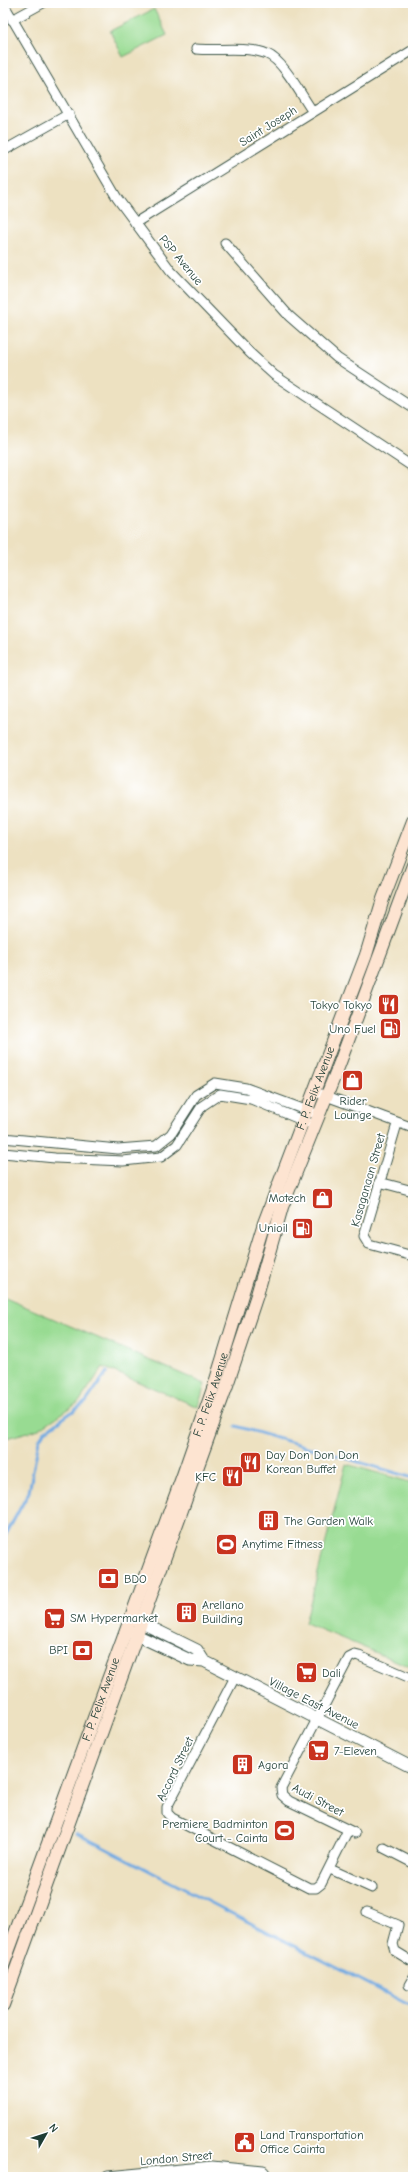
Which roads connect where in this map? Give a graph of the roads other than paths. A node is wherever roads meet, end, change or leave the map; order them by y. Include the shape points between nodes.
1 (3, 3) edge
2 (42, 3) edge
3 (12, 20) junction
4 (196, 49) dead end
5 (413, 50) edge
6 (313, 112) junction
7 (69, 114) junction
8 (3, 151) edge
9 (135, 223) junction
10 (225, 243) dead end
11 (413, 408) edge
12 (413, 467) edge
13 (413, 821) edge
14 (413, 865) edge
15 (314, 1091) junction
16 (327, 1096) junction
17 (304, 1115) junction
18 (317, 1120) junction
19 (397, 1124) junction
20 (413, 1128) edge
21 (3, 1138) edge
22 (58, 1144) junction
23 (3, 1153) edge
24 (55, 1158) junction
25 (379, 1182) junction
26 (413, 1191) edge
27 (413, 1256) edge
28 (130, 1617) junction
29 (142, 1623) junction
30 (126, 1630) junction
31 (162, 1633) junction
32 (137, 1635) junction
33 (157, 1644) junction
34 (204, 1661) junction
35 (235, 1677) junction
36 (413, 1679) edge
37 (316, 1718) junction
38 (413, 1768) edge
39 (352, 1831) joint
40 (384, 1848) dead end
41 (413, 1863) edge
42 (330, 1869) junction
43 (372, 1888) dead end
44 (367, 1912) dead end
45 (413, 1962) edge
46 (3, 1966) edge
47 (3, 2005) edge
48 (108, 2177) edge
49 (267, 2177) edge

1 - 3 street, PSP Avenue
2 - 3 street
3 - 7 street, PSP Avenue
4 - 6 street via 256,51 267,54 280,64
5 - 6 street, Saint Joseph
6 - 9 street, Saint Joseph
7 - 8 street
7 - 9 street, PSP Avenue via 117,198
9 - 12 street, PSP Avenue via 171,271 274,375
10 - 11 street via 289,316 337,358
13 - 15 main road, F. P. Felix Avenue via 366,955
14 - 16 main road, F. P. Felix Avenue
15 - 16 street
15 - 17 main road, F. P. Felix Avenue
16 - 18 main road, F. P. Felix Avenue
16 - 19 street
17 - 18 street
17 - 22 street via 246,1088 215,1083 196,1095 171,1134 156,1146 118,1149
17 - 24 street via 252,1099 220,1094 202,1106 177,1145 161,1157 123,1161
17 - 28 main road, F. P. Felix Avenue via 264,1223 212,1390
18 - 29 main road, F. P. Felix Avenue via 282,1207 241,1346
19 - 20 street
19 - 25 street, Kasaganaan Street
21 - 22 street
22 - 24 street
23 - 24 street
25 - 26 street
25 - 27 street, Kasaganaan Street via 364,1236 369,1244
28 - 29 street, Village East Avenue
28 - 30 main road, F. P. Felix Avenue
29 - 31 street, Village East Avenue
29 - 32 main road, F. P. Felix Avenue
30 - 32 street, Village East Avenue
30 - 46 main road, F. P. Felix Avenue
31 - 33 street
31 - 34 street, Village East Avenue via 197,1650
32 - 33 street, Village East Avenue
32 - 47 main road, F. P. Felix Avenue
33 - 34 street, Village East Avenue via 190,1660
34 - 35 street, Village East Avenue
35 - 37 street, Village East Avenue
35 - 42 street, Accord Street via 167,1807 167,1813 172,1818 309,1888 316,1888 321,1884
36 - 37 street, Audi Street via 359,1656 352,1656
37 - 38 street, Village East Avenue
37 - 39 street, Audi Street via 280,1788 282,1795 289,1801
39 - 42 street, Accord Street
40 - 41 street
42 - 43 street
44 - 45 street via 398,1925 393,1944 395,1951
48 - 49 street, London Street via 212,2166 263,2172

